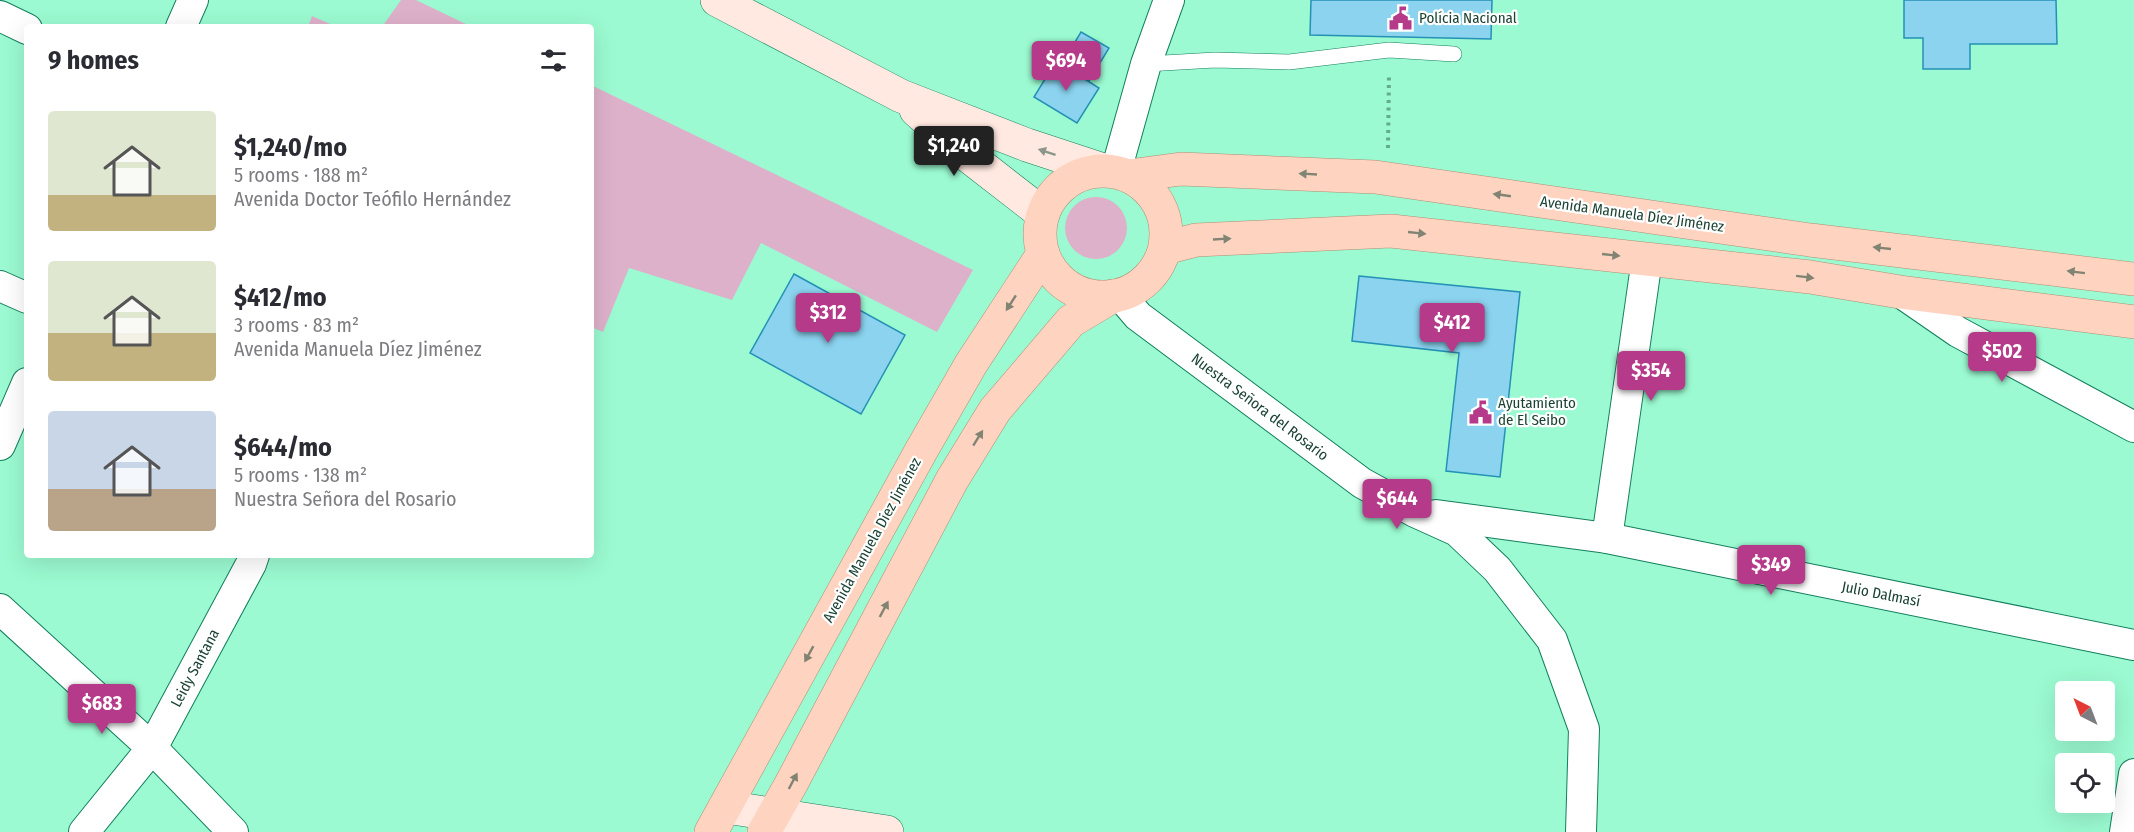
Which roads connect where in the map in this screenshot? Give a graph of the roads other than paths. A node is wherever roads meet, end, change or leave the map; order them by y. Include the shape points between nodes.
1 (193, 0) edge
2 (717, 0) edge
3 (1169, 0) edge
4 (0, 16) edge
5 (182, 24) edge
6 (24, 28) edge
7 (1454, 54) dead end
8 (1146, 64) junction
9 (901, 96) junction
10 (1116, 172) junction
11 (1043, 214) junction
12 (1165, 248) junction
13 (1043, 254) junction
14 (1647, 259) junction
15 (2134, 279) edge
16 (0, 286) edge
17 (1900, 292) junction
18 (1117, 296) junction
19 (24, 297) edge
20 (2134, 322) edge
21 (24, 390) edge
22 (2134, 427) edge
23 (0, 445) edge
24 (1415, 512) junction
25 (1607, 538) junction
26 (253, 558) edge
27 (0, 609) edge
28 (2134, 645) edge
29 (152, 748) junction
30 (2134, 774) edge
31 (719, 819) edge
32 (769, 823) edge
33 (84, 832) edge
34 (233, 832) edge
35 (887, 832) edge
36 (1581, 832) edge
37 (2125, 832) edge

1 - 5 street
2 - 9 main road
3 - 8 street
4 - 6 street
7 - 8 lane via 1389,50 1289,62 1215,60
8 - 10 street
10 -> 9 main road via 1027,145
9 - 11 main road via 958,148
10 - 11 main road via 1077,176 1056,191
10 - 12 main road via 1147,188 1160,205 1166,226
15 -> 10 main road, Avenida Manuela Díez Jiménez via 1810,240 1387,179 1181,169
11 - 13 main road
12 -> 14 main road via 1196,240 1391,231
12 - 18 main road via 1149,278
13 - 18 main road via 1059,279 1074,291 1093,297
13 -> 31 main road, Avenida Manuela Díez Jiménez via 971,364
14 -> 17 main road via 1810,277
14 - 25 street
16 - 19 street
17 - 20 main road
17 - 22 street via 1958,332
18 - 24 street, Nuestra Señora del Rosario via 1138,316 1362,483
32 -> 18 main road via 952,480 995,410 1071,321
21 - 23 street
24 - 25 street, Julio Dalmasí
24 - 36 street, Nuestra Señora del Rosario via 1457,531 1497,569 1552,640 1584,729
25 - 28 street, Julio Dalmasí
26 - 29 street, Leidy Santana
27 - 29 street
29 - 33 street, Leidy Santana
29 - 34 street
30 - 37 street
31 - 32 main road
32 - 35 main road

